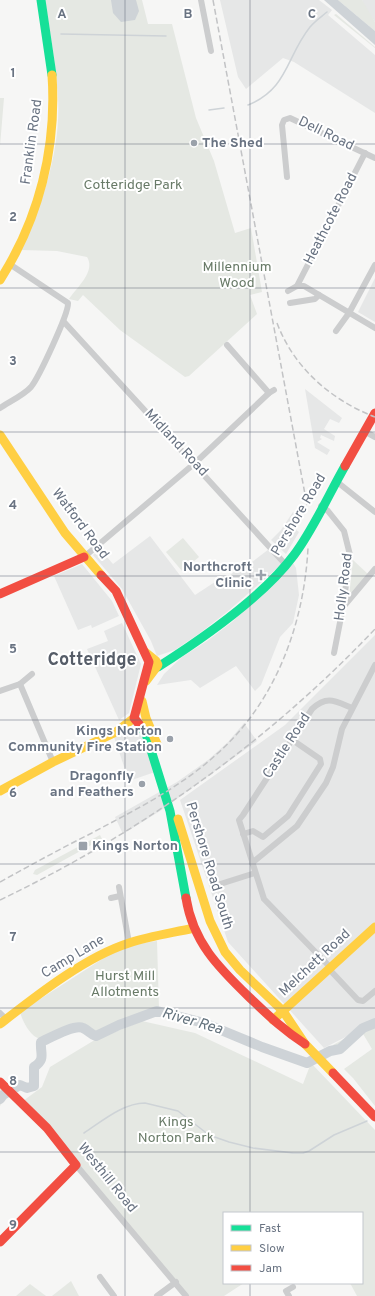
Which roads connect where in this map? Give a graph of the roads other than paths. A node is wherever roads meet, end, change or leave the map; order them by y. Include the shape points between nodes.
1 (41, 0) edge
2 (201, 0) edge
3 (211, 51) dead end
4 (365, 153) junction
5 (375, 158) edge
6 (287, 176) dead end
7 (11, 265) junction
8 (375, 265) edge
9 (0, 280) edge
10 (297, 286) junction
11 (288, 291) dead end
12 (319, 295) junction
13 (290, 303) dead end
14 (350, 313) junction
15 (64, 322) junction
16 (375, 328) edge
17 (336, 331) dead end
18 (227, 346) dead end
19 (0, 408) edge
20 (373, 416) edge
21 (364, 431) junction
22 (0, 435) edge
23 (375, 437) edge
24 (195, 463) junction
25 (336, 481) junction
26 (321, 506) junction
27 (375, 512) edge
28 (84, 557) junction
29 (286, 565) junction
30 (375, 570) edge
31 (0, 594) edge
32 (343, 607) junction
33 (334, 653) dead end
34 (153, 664) junction
35 (375, 665) edge
36 (32, 674) dead end
37 (20, 684) junction
38 (0, 690) edge
39 (352, 708) junction
40 (139, 716) junction
41 (291, 739) junction
42 (53, 762) junction
43 (0, 791) edge
44 (173, 812) junction
45 (243, 834) junction
46 (252, 863) junction
47 (255, 874) junction
48 (214, 886) dead end
49 (119, 887) dead end
50 (120, 896) junction
51 (112, 898) dead end
52 (210, 922) junction
53 (375, 927) edge
54 (194, 928) junction
55 (129, 943) junction
56 (330, 968) junction
57 (375, 991) edge
58 (283, 1012) junction
59 (2, 1018) edge
60 (273, 1020) junction
61 (305, 1044) junction
62 (2, 1084) edge
63 (375, 1117) edge
64 (76, 1165) junction
65 (0, 1242) edge
66 (100, 1277) dead end
67 (176, 1282) junction
68 (294, 1287) dead end
69 (114, 1296) edge
70 (158, 1296) edge
71 (186, 1296) edge
72 (289, 1296) edge

1 - 7 main road, Franklin Road via 53,95 50,139 44,181 26,234
2 - 3 street
4 - 5 street, Dell Road
4 - 6 street, Dell Road via 293,118 287,118 282,126
4 - 10 street, Heathcote Road
7 - 9 main road, Franklin Road
7 - 15 street via 68,302
8 - 14 street
10 - 11 street
10 - 12 street via 304,286
12 - 13 street via 315,299
12 - 14 street
14 - 16 street
14 - 17 street
15 - 19 street via 30,387
15 - 24 street, Midland Road
18 - 24 street via 272,391
20 - 21 main road, Pershore Road
21 - 23 street
21 - 25 main road, Pershore Road
22 - 28 main road, Watford Road via 65,533
24 - 28 street
24 - 29 street, Midland Road
25 - 26 main road, Pershore Road
25 - 27 street
26 - 29 main road, Pershore Road via 297,551
26 - 32 street, Holly Road via 344,531 350,549
28 - 31 main road
28 - 34 main road, Watford Road via 116,591
29 - 34 main road, Pershore Road via 208,634 172,658
30 - 32 street
32 - 33 street, Holly Road
34 - 40 main road via 143,685
35 - 39 street
36 - 37 street
37 - 38 street
37 - 42 street
39 - 41 street, Castle Road via 335,701 323,701 312,709
39 - 46 street via 337,743 333,767 323,788 297,826
40 - 42 main road via 116,732
40 - 44 main road, Pershore Road South
40 - 44 main road, Pershore Road South via 153,732 172,795
41 - 45 street, Castle Road via 238,820
41 - 45 street via 320,759 321,764 288,816 263,837 253,831
42 - 43 main road
44 - 52 main road, Pershore Road South
44 - 54 main road, Pershore Road South via 180,872
45 - 46 street
46 - 47 street
47 - 48 street
47 - 56 street via 265,901
49 - 50 street
50 - 51 street
50 - 55 street
52 - 54 main road, Camp Lane
52 - 58 main road, Pershore Road South via 224,952
53 - 56 main road, Melchett Road
54 - 55 main road, Camp Lane
54 - 60 main road, Pershore Road South via 218,967
55 - 59 main road, Camp Lane via 102,954
56 - 57 street via 358,1000 363,1001
56 - 58 main road, Melchett Road
58 - 60 main road, Melchett Road
58 - 61 main road, Pershore Road South
60 - 61 main road, Pershore Road South
61 - 63 main road, Pershore Road South
62 - 64 main road, Westhill Road via 47,1128
64 - 65 main road
64 - 67 street, Westhill Road
66 - 69 street
67 - 70 street
67 - 71 street, Westhill Road
68 - 72 street via 286,1290

